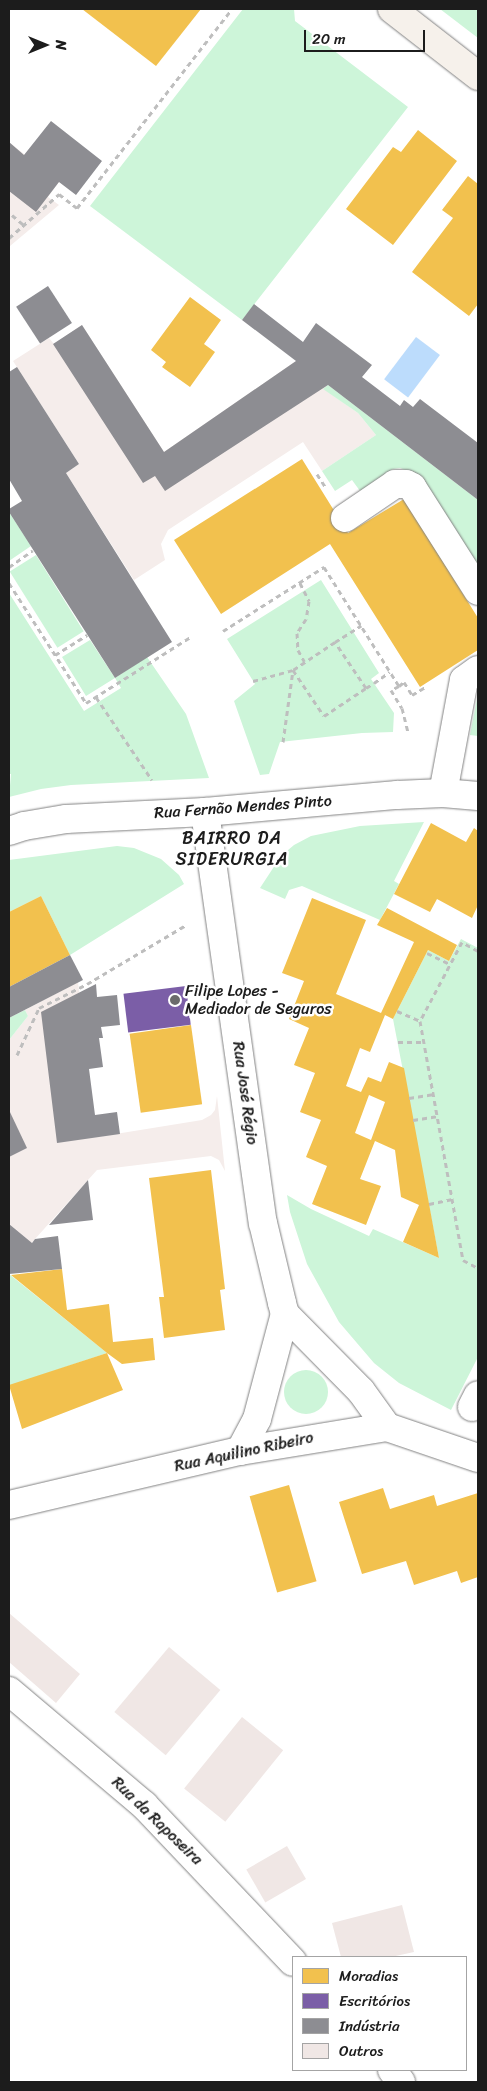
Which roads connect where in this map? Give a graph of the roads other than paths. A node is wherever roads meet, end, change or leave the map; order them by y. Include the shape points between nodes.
1 (392, 9) edge
2 (478, 76) edge
3 (346, 518) dead end
4 (478, 591) edge
5 (478, 670) edge
6 (443, 793) junction
7 (478, 796) edge
8 (204, 812) junction
9 (9, 831) edge
10 (286, 1314) junction
11 (387, 1427) junction
12 (240, 1451) junction
13 (478, 1458) edge
14 (9, 1505) edge
15 (9, 1691) edge
16 (292, 1961) edge
17 (393, 2071) edge
18 (401, 2082) edge

1 - 2 main road
3 - 4 street via 395,484 412,487
5 - 6 street via 464,680
6 - 7 street, Rua Fernão Mendes Pinto
6 - 8 street, Rua Fernão Mendes Pinto
8 - 9 street, Rua Fernão Mendes Pinto via 66,819
8 - 10 street, Rua José Régio via 263,1222
10 - 11 street, Rua José Régio via 361,1391
10 - 12 street via 257,1418
11 - 12 street, Rua Aquilino Ribeiro
11 - 13 street, Rua Aquilino Ribeiro
12 - 14 street, Rua Aquilino Ribeiro
15 - 16 street, Rua da Raposeira via 144,1804
17 - 18 street

